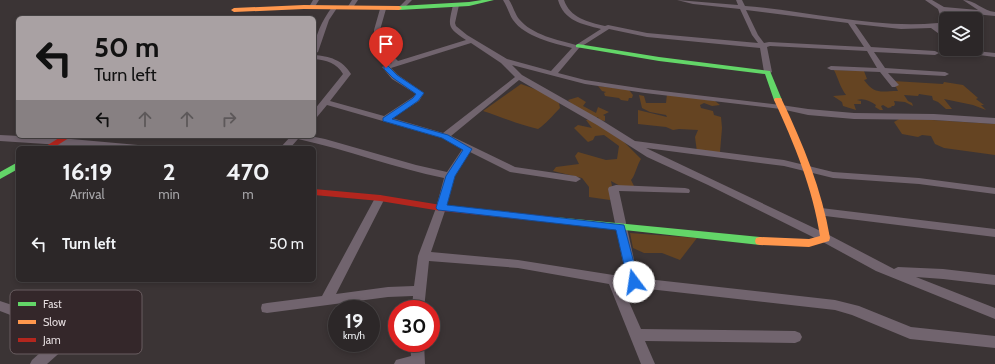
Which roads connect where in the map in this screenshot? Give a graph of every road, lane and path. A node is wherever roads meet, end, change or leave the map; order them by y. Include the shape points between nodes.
1 (240, 0) edge
2 (355, 0) edge
3 (409, 0) edge
4 (491, 0) edge
5 (506, 0) edge
6 (561, 0) edge
7 (680, 0) edge
8 (739, 0) edge
9 (928, 0) edge
10 (966, 0) edge
11 (314, 3) edge
12 (458, 3) edge
13 (334, 8) junction
14 (350, 8) junction
15 (402, 8) junction
16 (742, 8) junction
17 (384, 9) junction
18 (942, 9) junction
19 (234, 10) junction
20 (993, 15) edge
21 (229, 16) edge
22 (850, 21) junction
23 (933, 26) junction
24 (606, 28) junction
25 (939, 31) edge
26 (472, 40) junction
27 (578, 46) junction
28 (763, 46) junction
29 (316, 47) edge
30 (869, 49) junction
31 (936, 53) dead end
32 (983, 54) edge
33 (995, 55) edge
34 (316, 56) edge
35 (504, 61) junction
36 (397, 64) junction
37 (831, 68) dead end
38 (882, 70) junction
39 (768, 72) junction
40 (552, 74) junction
41 (945, 74) dead end
42 (519, 77) junction
43 (895, 85) dead end
44 (326, 102) junction
45 (781, 107) junction
46 (316, 113) edge
47 (385, 120) junction
48 (995, 121) edge
49 (445, 136) junction
50 (0, 138) edge
51 (64, 138) edge
52 (295, 138) edge
53 (305, 138) edge
54 (628, 143) junction
55 (50, 146) edge
56 (123, 146) edge
57 (287, 146) edge
58 (467, 149) junction
59 (16, 166) edge
60 (806, 169) junction
61 (0, 176) edge
62 (450, 176) junction
63 (576, 179) dead end
64 (685, 191) dead end
65 (995, 191) edge
66 (316, 192) edge
67 (380, 198) junction
68 (441, 208) junction
69 (821, 212) junction
70 (620, 227) junction
71 (995, 233) edge
72 (825, 238) junction
73 (424, 256) junction
74 (890, 272) junction
75 (614, 280) junction
76 (995, 280) edge
77 (634, 282) junction
78 (419, 291) junction
79 (327, 299) junction
80 (418, 300) edge
81 (0, 306) edge
82 (267, 308) dead end
83 (10, 310) edge
84 (995, 314) edge
85 (637, 335) junction
86 (795, 337) dead end
87 (995, 342) edge
88 (417, 352) edge
89 (49, 354) edge
90 (418, 362) edge
91 (38, 364) edge
92 (401, 364) edge
93 (648, 364) edge

1 - 19 street
2 - 14 street
3 - 15 street
4 - 12 street
5 - 27 street via 516,20 524,27 541,36
6 - 24 street via 563,8 569,13
7 - 16 street
8 - 16 street
9 - 18 street
10 - 20 street
11 - 13 street
11 - 19 street
12 - 15 street
12 - 26 street via 452,23 458,31
13 - 14 street
13 - 29 street via 326,20
14 - 17 street
15 - 17 street
16 - 22 street
16 - 28 street
17 - 36 street via 377,30 377,43
18 - 20 street
18 - 23 street via 945,22
19 - 21 street
22 - 23 street via 883,25
22 - 30 street
23 - 25 street
24 - 27 street
24 - 28 street via 647,35
26 - 35 street
26 - 36 street
27 - 39 street
27 - 40 street
28 - 30 street via 768,44
28 - 39 street
30 - 31 street
30 - 38 street
32 - 33 street
34 - 44 street via 334,62 347,74
35 - 40 street
35 - 42 street
36 - 47 street via 386,68 420,93 416,99
37 - 38 street
38 - 41 street
38 - 43 street
39 - 45 street
40 - 45 street via 645,91
42 - 49 street
42 - 54 street
44 - 46 street
44 - 47 street
45 - 48 street via 854,116
45 - 60 street via 796,136
47 - 49 street
49 - 58 street
50 - 51 street
51 - 55 street
51 - 56 street
52 - 57 street
53 - 62 street via 426,172
54 - 60 street via 784,163
54 - 72 street via 650,156 697,175
58 - 62 street
58 - 63 street via 513,170
59 - 61 street
60 - 65 street via 833,175 919,181
60 - 69 street
62 - 68 street
64 - 70 street via 616,188 613,190
66 - 67 street
67 - 68 street
67 - 79 street
68 - 70 street
68 - 73 street
69 - 71 street via 880,217
69 - 72 street
70 - 72 street via 769,242 809,243
70 - 77 street
72 - 74 street
73 - 75 street via 518,264
73 - 78 street
74 - 76 street
74 - 84 street
75 - 77 street
75 - 85 street
77 - 87 street via 835,305 910,333
78 - 79 street
78 - 80 street
79 - 82 street
81 - 83 street
85 - 86 street
85 - 93 street
88 - 90 street
89 - 91 street
90 - 92 street

